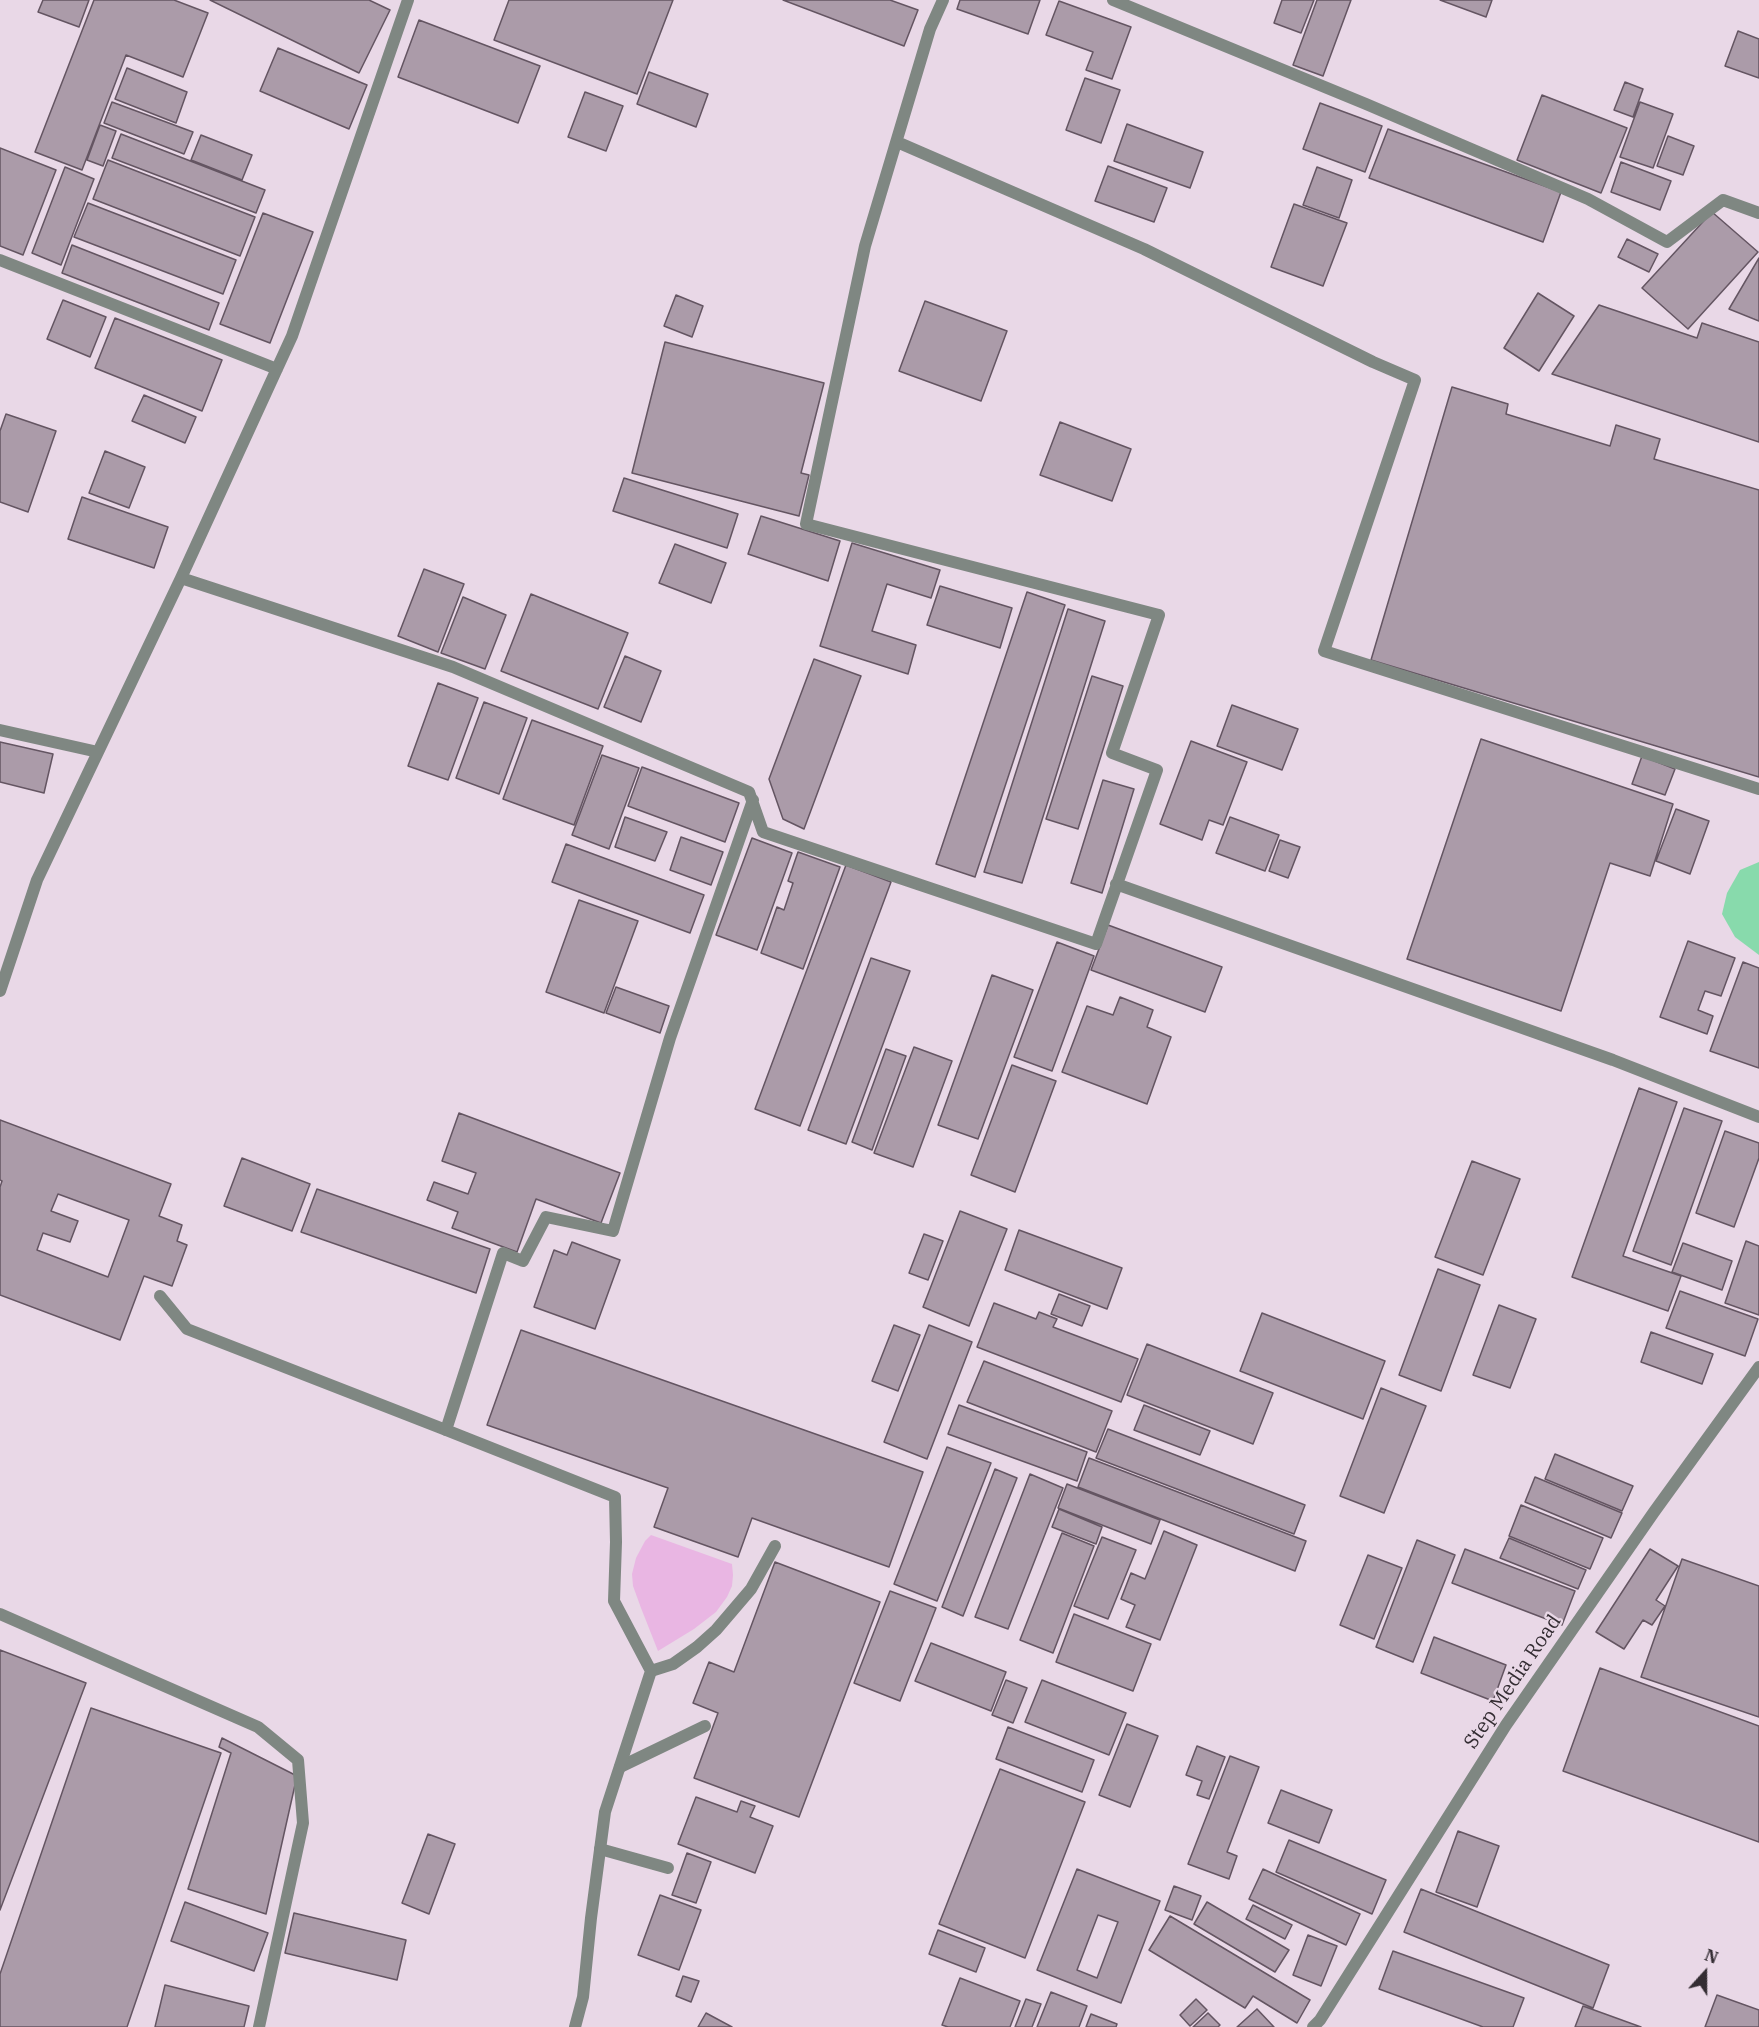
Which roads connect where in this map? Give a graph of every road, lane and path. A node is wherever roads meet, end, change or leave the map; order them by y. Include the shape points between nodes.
1 (408, 0) edge
2 (943, 0) edge
3 (1113, 0) edge
4 (897, 142) junction
5 (1759, 213) edge
6 (0, 260) edge
7 (277, 369) junction
8 (181, 578) junction
9 (0, 730) edge
10 (98, 752) junction
11 (1759, 789) edge
12 (753, 800) junction
13 (1116, 884) junction
14 (0, 991) edge
15 (1759, 1117) edge
16 (160, 1296) dead end
17 (1759, 1367) edge
18 (446, 1430) junction
19 (775, 1546) dead end
20 (0, 1614) edge
21 (651, 1671) junction
22 (705, 1726) dead end
23 (620, 1767) junction
24 (600, 1849) junction
25 (668, 1868) dead end
26 (259, 2027) edge
27 (575, 2027) edge
28 (1312, 2027) edge

1 - 7 street via 292,336
2 - 4 street via 930,29
3 - 5 street via 1588,199 1667,242 1723,200
4 - 11 street via 1144,249 1415,380 1324,651
4 - 13 street via 865,246 807,524 1159,615 1112,753 1157,770
6 - 7 street
7 - 8 street
8 - 10 street
8 - 12 street via 453,667 749,792
9 - 10 street
10 - 14 street via 37,880
12 - 13 street via 763,832 1096,944
12 - 18 street via 670,1038 614,1231 546,1217 523,1260 503,1253
13 - 15 street via 1613,1060
16 - 18 street via 187,1329
17 - 28 street, Step Media Road via 1506,1725
18 - 21 street via 615,1497 614,1601
19 - 21 street via 752,1588 716,1630 673,1664
20 - 26 street via 258,1727 298,1760 303,1823
21 - 23 street
22 - 23 street
23 - 24 street via 605,1812
24 - 25 street
24 - 27 street via 583,1997

